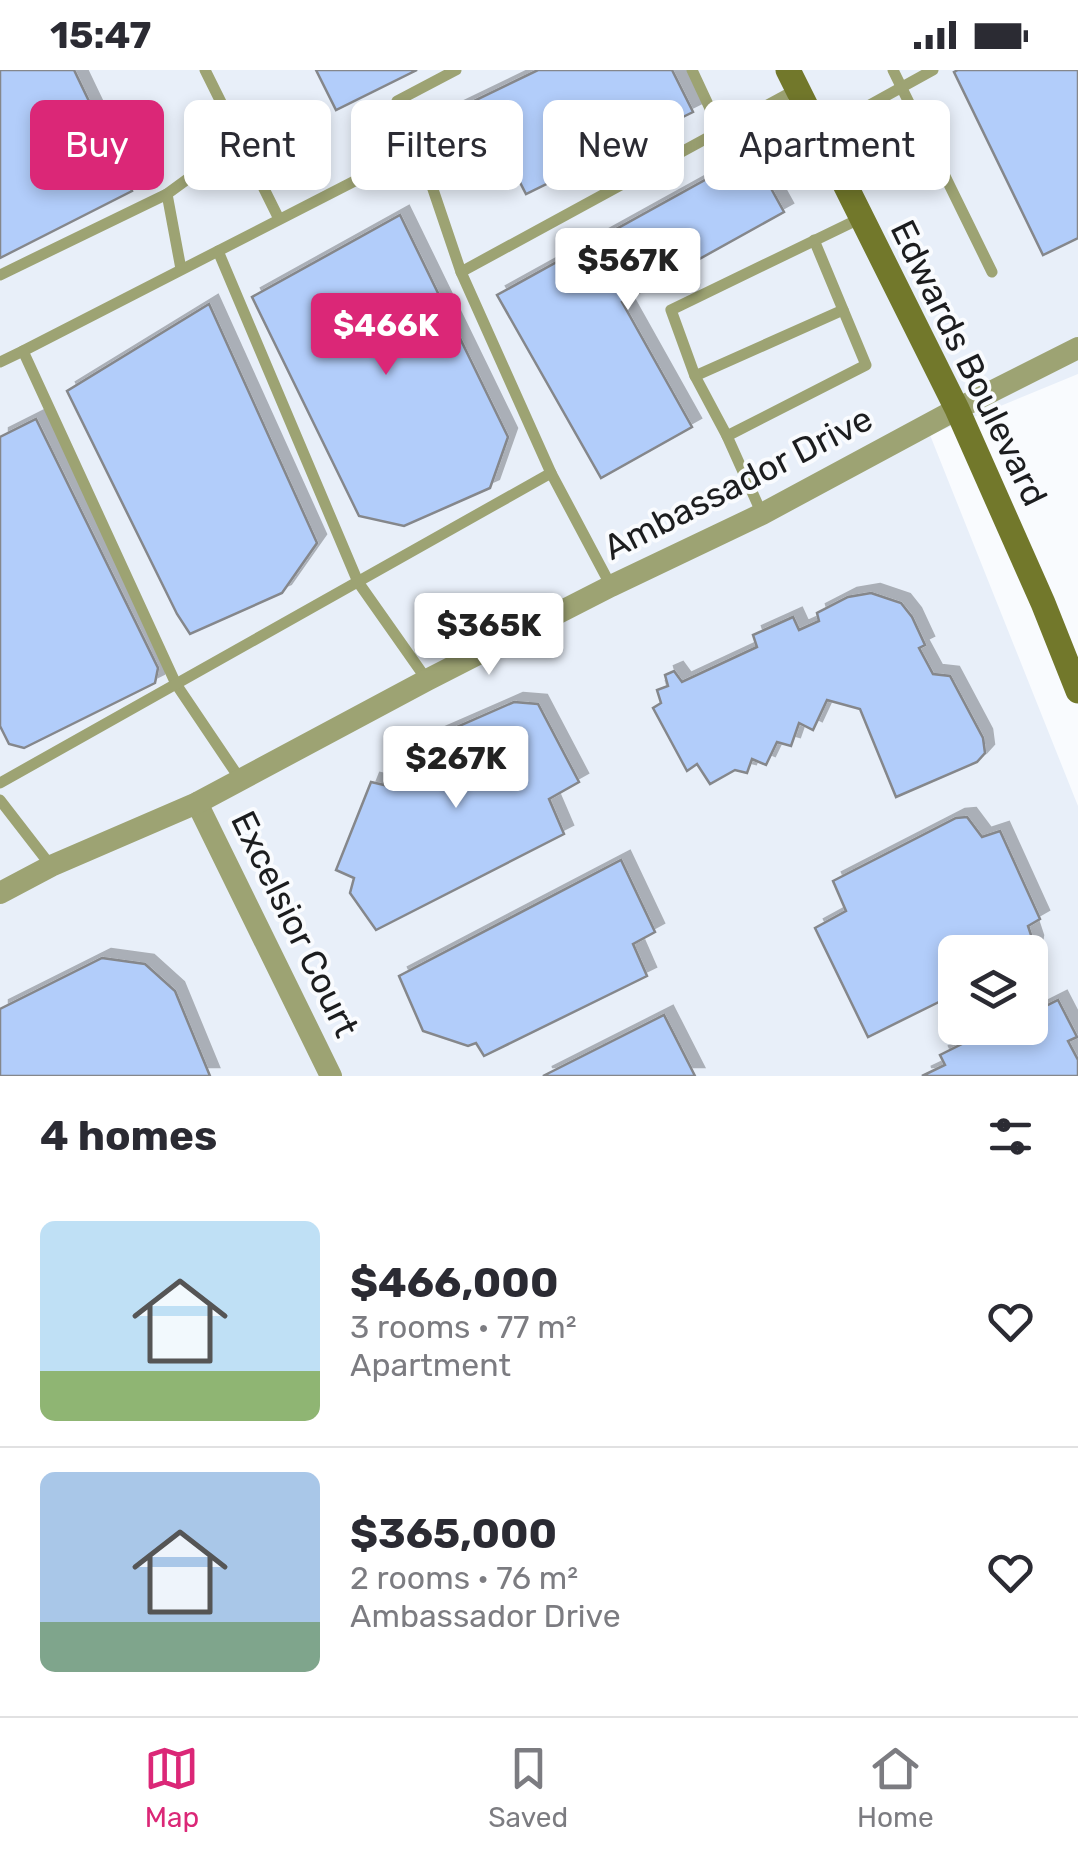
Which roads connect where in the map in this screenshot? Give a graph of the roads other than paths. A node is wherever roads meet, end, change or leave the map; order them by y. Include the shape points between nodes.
1 (206, 70) edge
2 (456, 70) edge
3 (692, 70) edge
4 (893, 70) edge
5 (933, 70) edge
6 (793, 79) edge
7 (902, 87) junction
8 (221, 100) edge
9 (399, 100) edge
10 (706, 100) edge
11 (763, 100) edge
12 (879, 100) edge
13 (704, 139) edge
14 (184, 182) edge
15 (351, 182) edge
16 (265, 190) edge
17 (433, 190) edge
18 (847, 190) edge
19 (167, 194) junction
20 (861, 218) junction
21 (279, 219) junction
22 (814, 240) junction
23 (218, 251) junction
24 (181, 270) junction
25 (461, 272) junction
26 (992, 272) dead end
27 (0, 275) edge
28 (843, 310) junction
29 (1078, 348) edge
30 (22, 351) junction
31 (0, 362) edge
32 (695, 376) junction
33 (957, 409) junction
34 (727, 436) junction
35 (551, 473) junction
36 (762, 514) junction
37 (358, 582) junction
38 (612, 586) junction
39 (426, 680) junction
40 (176, 684) junction
41 (1078, 691) edge
42 (240, 779) junction
43 (0, 783) edge
44 (0, 800) edge
45 (197, 804) junction
46 (51, 866) junction
47 (0, 892) edge
48 (331, 1076) edge

1 - 8 lane
2 - 9 lane
3 - 10 lane
4 - 7 lane
5 - 7 lane
6 - 11 lane
7 - 12 lane
7 - 26 lane
13 - 25 lane
14 - 19 lane
15 - 21 lane
16 - 21 lane
17 - 25 lane
18 - 20 street, Edwards Boulevard
19 - 24 lane
19 - 27 lane
20 - 22 lane
20 - 33 street, Edwards Boulevard
21 - 23 lane
22 - 28 lane
22 - 32 lane via 671,310
23 - 24 lane
23 - 37 lane
24 - 30 lane
25 - 35 lane
28 - 32 lane
28 - 34 lane via 866,365
29 - 33 street, Ambassador Drive
30 - 31 lane
30 - 40 lane
32 - 34 lane
33 - 36 street, Ambassador Drive
33 - 41 street, Edwards Boulevard
34 - 36 lane
35 - 37 lane
35 - 38 lane
36 - 38 street, Ambassador Drive
37 - 39 lane
37 - 40 lane
38 - 39 street, Ambassador Drive
39 - 42 street, Ambassador Drive
40 - 42 lane
40 - 43 lane
42 - 45 street, Ambassador Drive
44 - 46 lane
45 - 46 street, Ambassador Drive
45 - 48 street, Excelsior Court
46 - 47 street, Ambassador Drive

